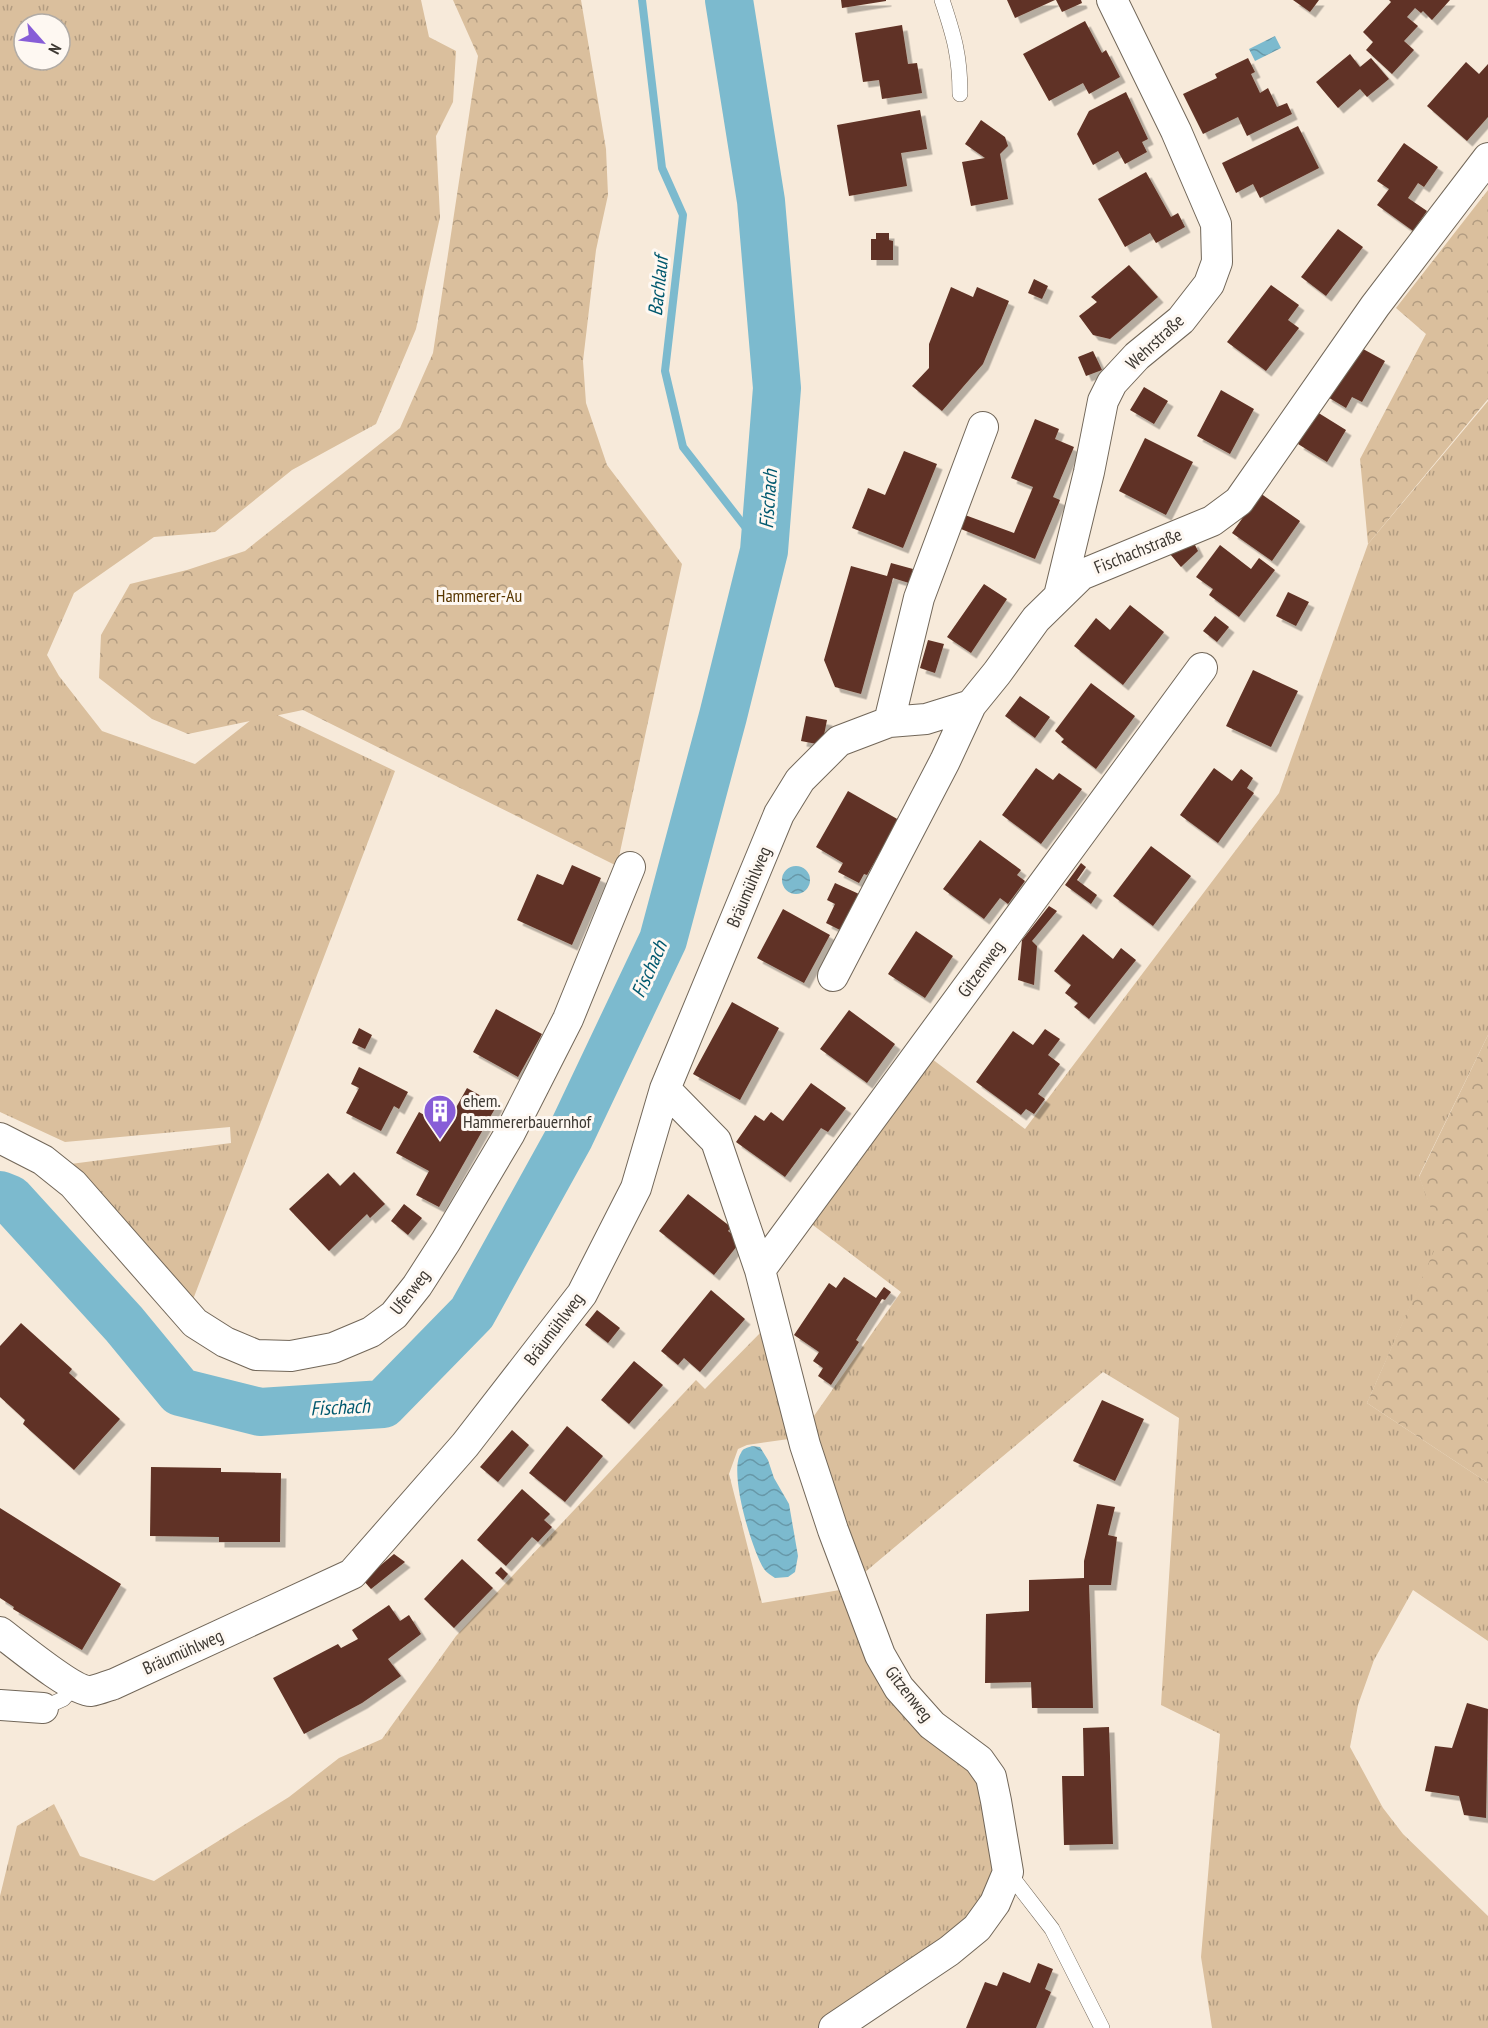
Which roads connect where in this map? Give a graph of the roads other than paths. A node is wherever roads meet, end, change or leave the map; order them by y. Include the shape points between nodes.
1 (942, 0) edge
2 (1112, 0) edge
3 (960, 94) dead end
4 (1488, 158) edge
5 (983, 427) dead end
6 (1059, 596) junction
7 (1202, 668) dead end
8 (971, 705) junction
9 (889, 722) junction
10 (630, 867) dead end
11 (833, 975) dead end
12 (665, 1089) junction
13 (0, 1138) edge
14 (760, 1270) junction
15 (0, 1632) edge
16 (75, 1686) junction
17 (0, 1705) edge
18 (43, 1708) joint
19 (1008, 1872) junction
20 (834, 2028) edge
21 (1102, 2028) edge

1 - 3 lane via 956,42
2 - 6 street, Wehrstraße via 1216,224 1217,262 1209,284 1182,320 1137,356 1112,384 1103,401
4 - 6 street, Fischachstraße via 1375,306 1239,501 1212,521 1081,574
5 - 9 street via 919,598
6 - 8 street, Fischachstraße via 1036,619
7 - 14 street, Gitzenweg
8 - 9 street, Bräumühlweg via 926,719
8 - 11 street, Fischachstraße
9 - 12 street, Bräumühlweg via 839,741 800,780 779,814
10 - 13 street, Uferweg via 568,1019 510,1133 417,1286 394,1315 371,1332 333,1348 291,1356 256,1354 225,1342 195,1323 73,1184 43,1160
12 - 14 street, Gitzenweg via 716,1141
12 - 16 street, Bräumühlweg via 636,1188 582,1294 465,1445 352,1574 114,1684 90,1691
14 - 19 street, Gitzenweg via 805,1445 880,1655 899,1688 932,1725 979,1760 991,1777
15 - 16 street
16 - 18 lane via 63,1699
17 - 18 street
19 - 20 street via 995,1903 977,1928
19 - 21 lane via 1052,1929

